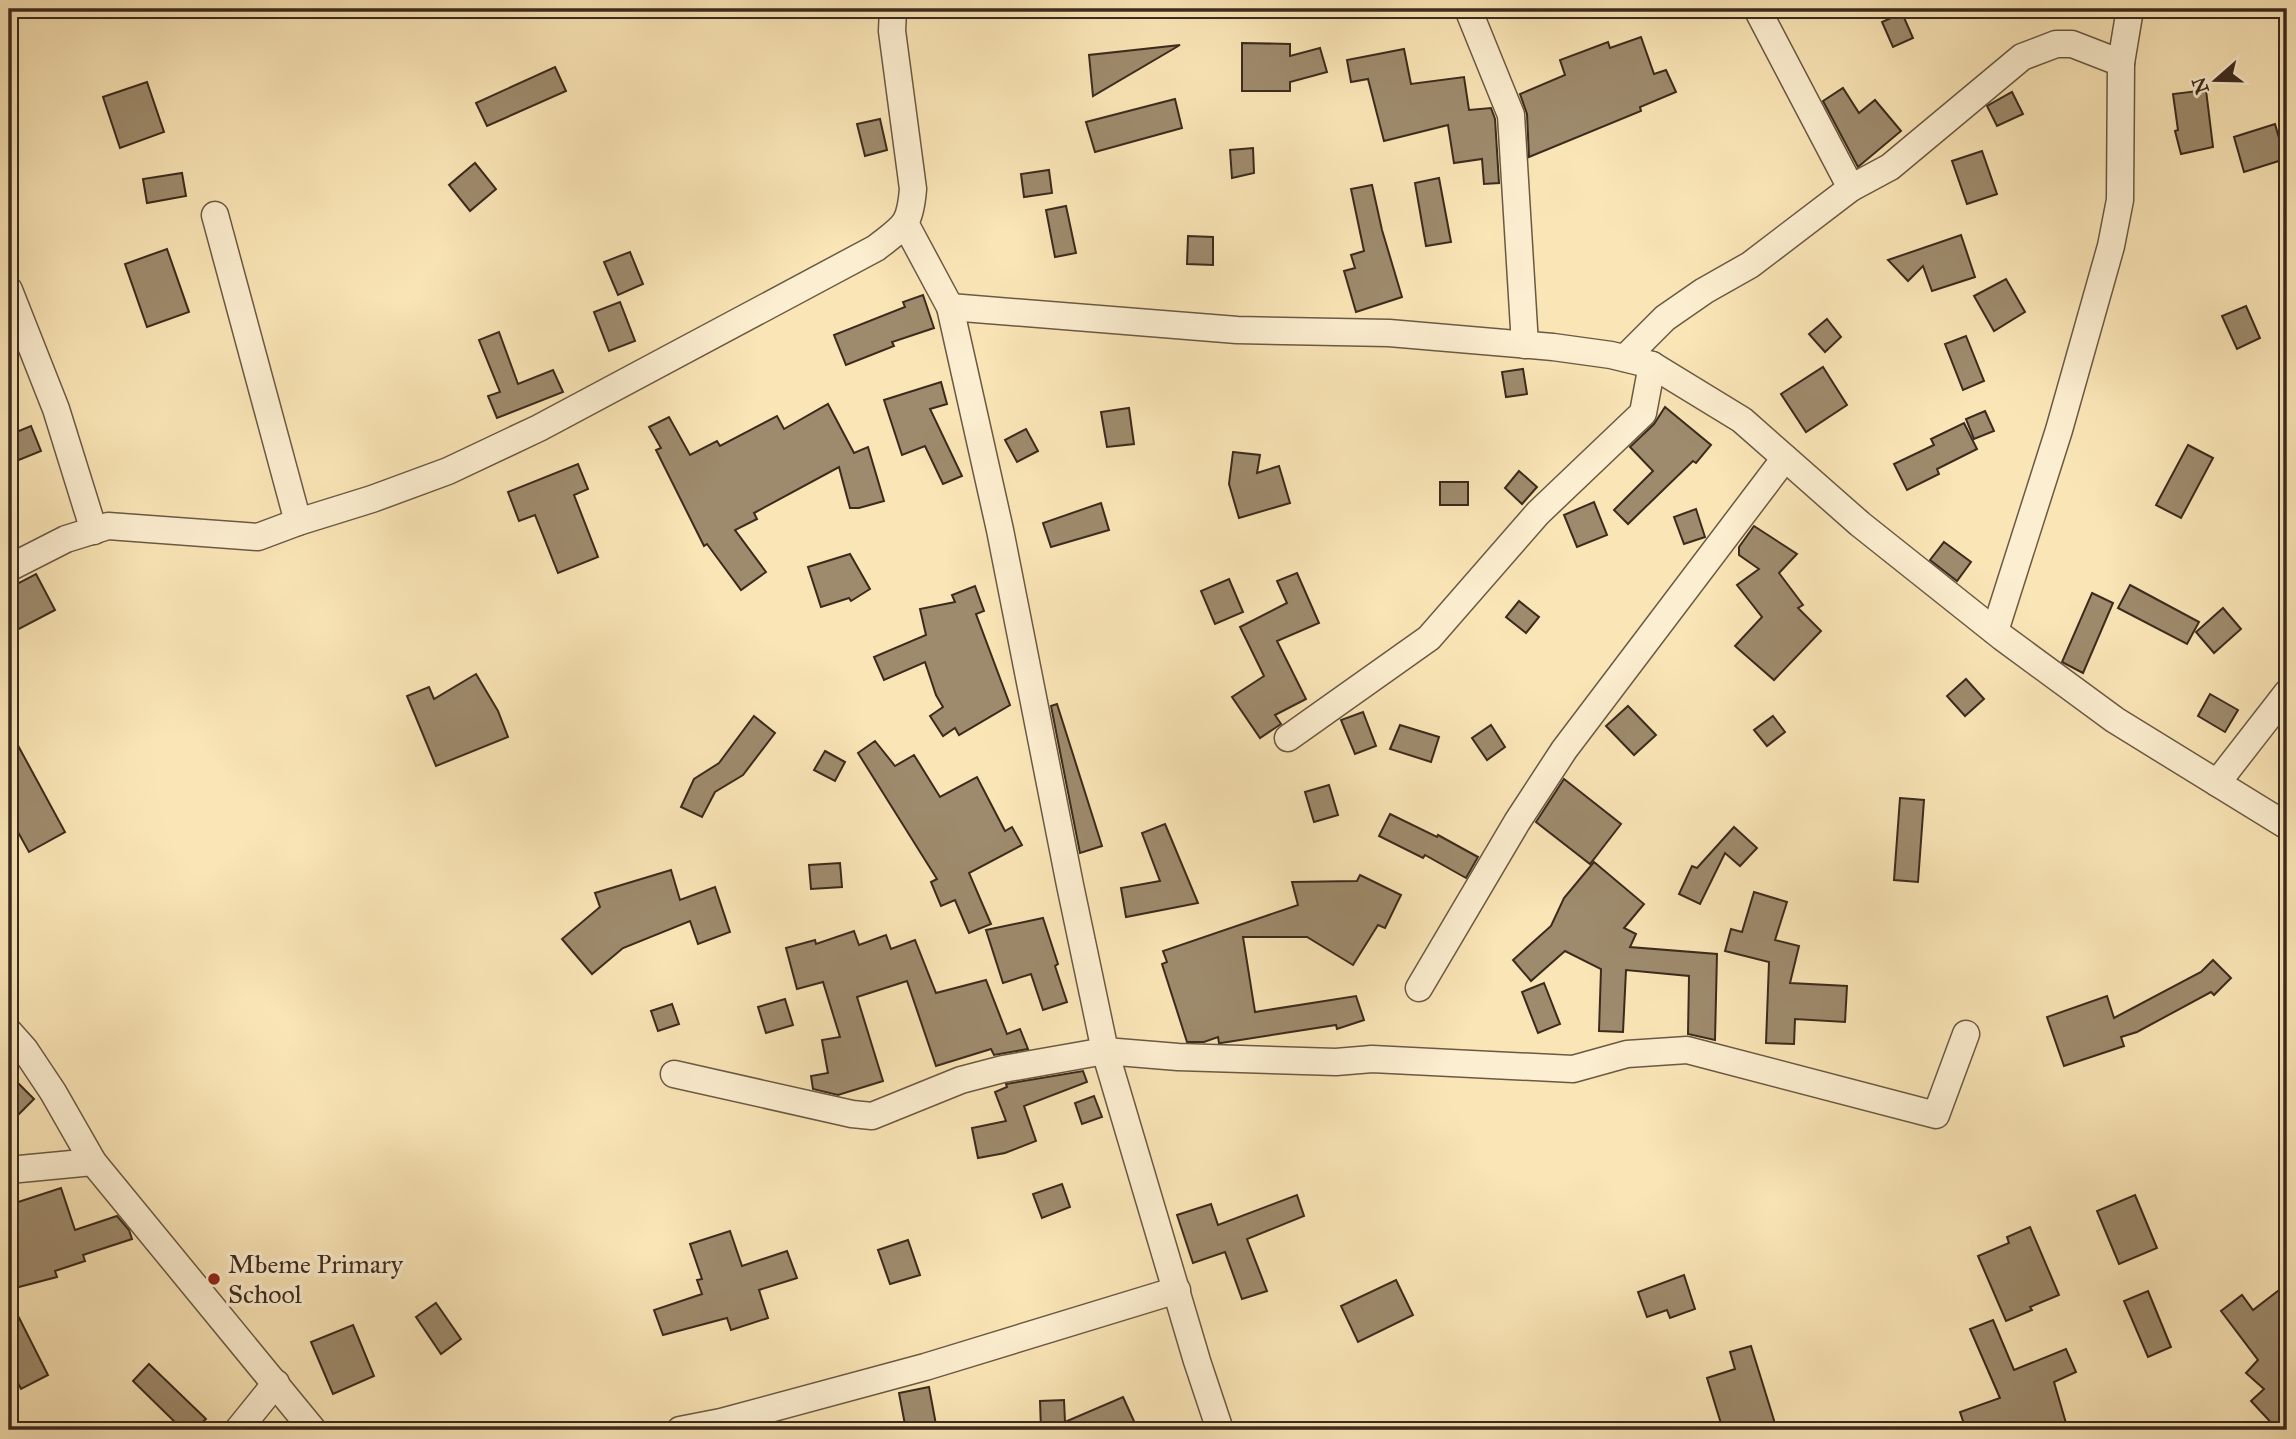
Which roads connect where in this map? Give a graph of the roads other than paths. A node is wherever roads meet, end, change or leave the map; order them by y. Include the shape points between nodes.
1 (893, 9) edge
2 (1468, 9) edge
3 (1757, 9) edge
4 (2130, 9) edge
5 (2121, 64) junction
6 (1851, 188) junction
7 (215, 215) dead end
8 (906, 225) junction
9 (9, 290) edge
10 (950, 307) junction
11 (1525, 345) junction
12 (1625, 358) junction
13 (1652, 365) junction
14 (1785, 458) junction
15 (298, 522) junction
16 (94, 531) junction
17 (9, 568) edge
18 (1995, 631) junction
19 (2287, 693) edge
20 (1288, 738) dead end
21 (2217, 783) junction
22 (2287, 826) edge
23 (1419, 988) dead end
24 (9, 1032) edge
25 (1966, 1034) dead end
26 (1105, 1051) junction
27 (674, 1074) dead end
28 (93, 1161) junction
29 (9, 1170) edge
30 (1177, 1290) junction
31 (276, 1383) junction
32 (238, 1430) edge
33 (313, 1430) edge
34 (680, 1430) edge
35 (1220, 1430) edge

1 - 8 street via 913,189
2 - 11 street via 1511,115
3 - 6 street
4 - 5 street
5 - 6 street via 2072,44 2038,49 2022,57 1891,167
5 - 18 street via 2120,200 2111,246
6 - 12 street via 1750,265 1665,318
7 - 15 street
8 - 10 street
8 - 15 street via 877,248 539,428 448,471
9 - 16 street via 55,409
10 - 11 street via 1237,330 1390,333
10 - 26 street
11 - 12 street
12 - 13 street
13 - 14 street via 1742,420
13 - 20 street via 1643,413 1538,513 1429,638
14 - 18 street
14 - 23 street via 1564,750
15 - 16 street via 258,537 108,526
16 - 17 street via 66,539
18 - 21 street via 2115,720
19 - 21 street
21 - 22 street
24 - 28 street via 53,1092
25 - 26 street via 1936,1115 1687,1050 1627,1054 1573,1069
26 - 27 street via 961,1080 872,1116
26 - 30 street
28 - 29 street
28 - 31 street
30 - 34 street via 925,1367
30 - 35 street
31 - 32 street
31 - 33 street

